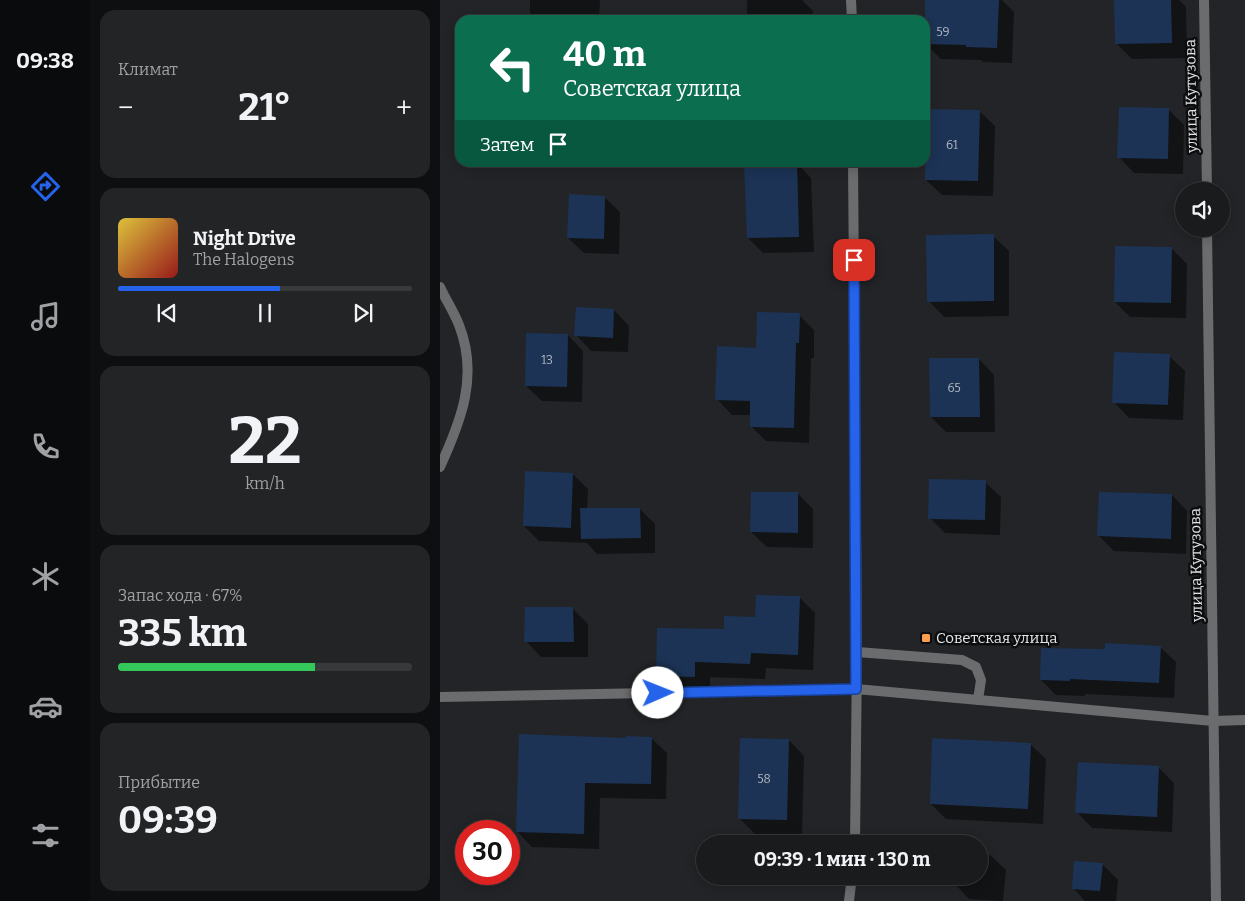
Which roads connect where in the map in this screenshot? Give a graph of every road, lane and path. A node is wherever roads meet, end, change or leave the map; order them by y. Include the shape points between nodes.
1 (851, 0) edge
2 (1204, 0) edge
3 (852, 15) edge
4 (853, 167) edge
5 (1207, 182) edge
6 (1207, 237) edge
7 (440, 287) edge
8 (440, 467) edge
9 (857, 652) junction
10 (856, 689) junction
11 (440, 697) edge
12 (978, 700) junction
13 (1245, 720) edge
14 (1213, 721) junction
15 (855, 835) edge
16 (851, 885) edge
17 (849, 901) edge
18 (1216, 901) edge

1 - 3 street
2 - 5 street, улица Кутузова
4 - 9 street
6 - 14 street, улица Кутузова
7 - 8 street via 459,326 466,353 468,381 463,413
9 - 10 street
9 - 12 street via 962,660 976,667 981,680
10 - 11 street
10 - 12 street
10 - 15 street
12 - 14 street
13 - 14 street
14 - 18 street, улица Кутузова
16 - 17 street

